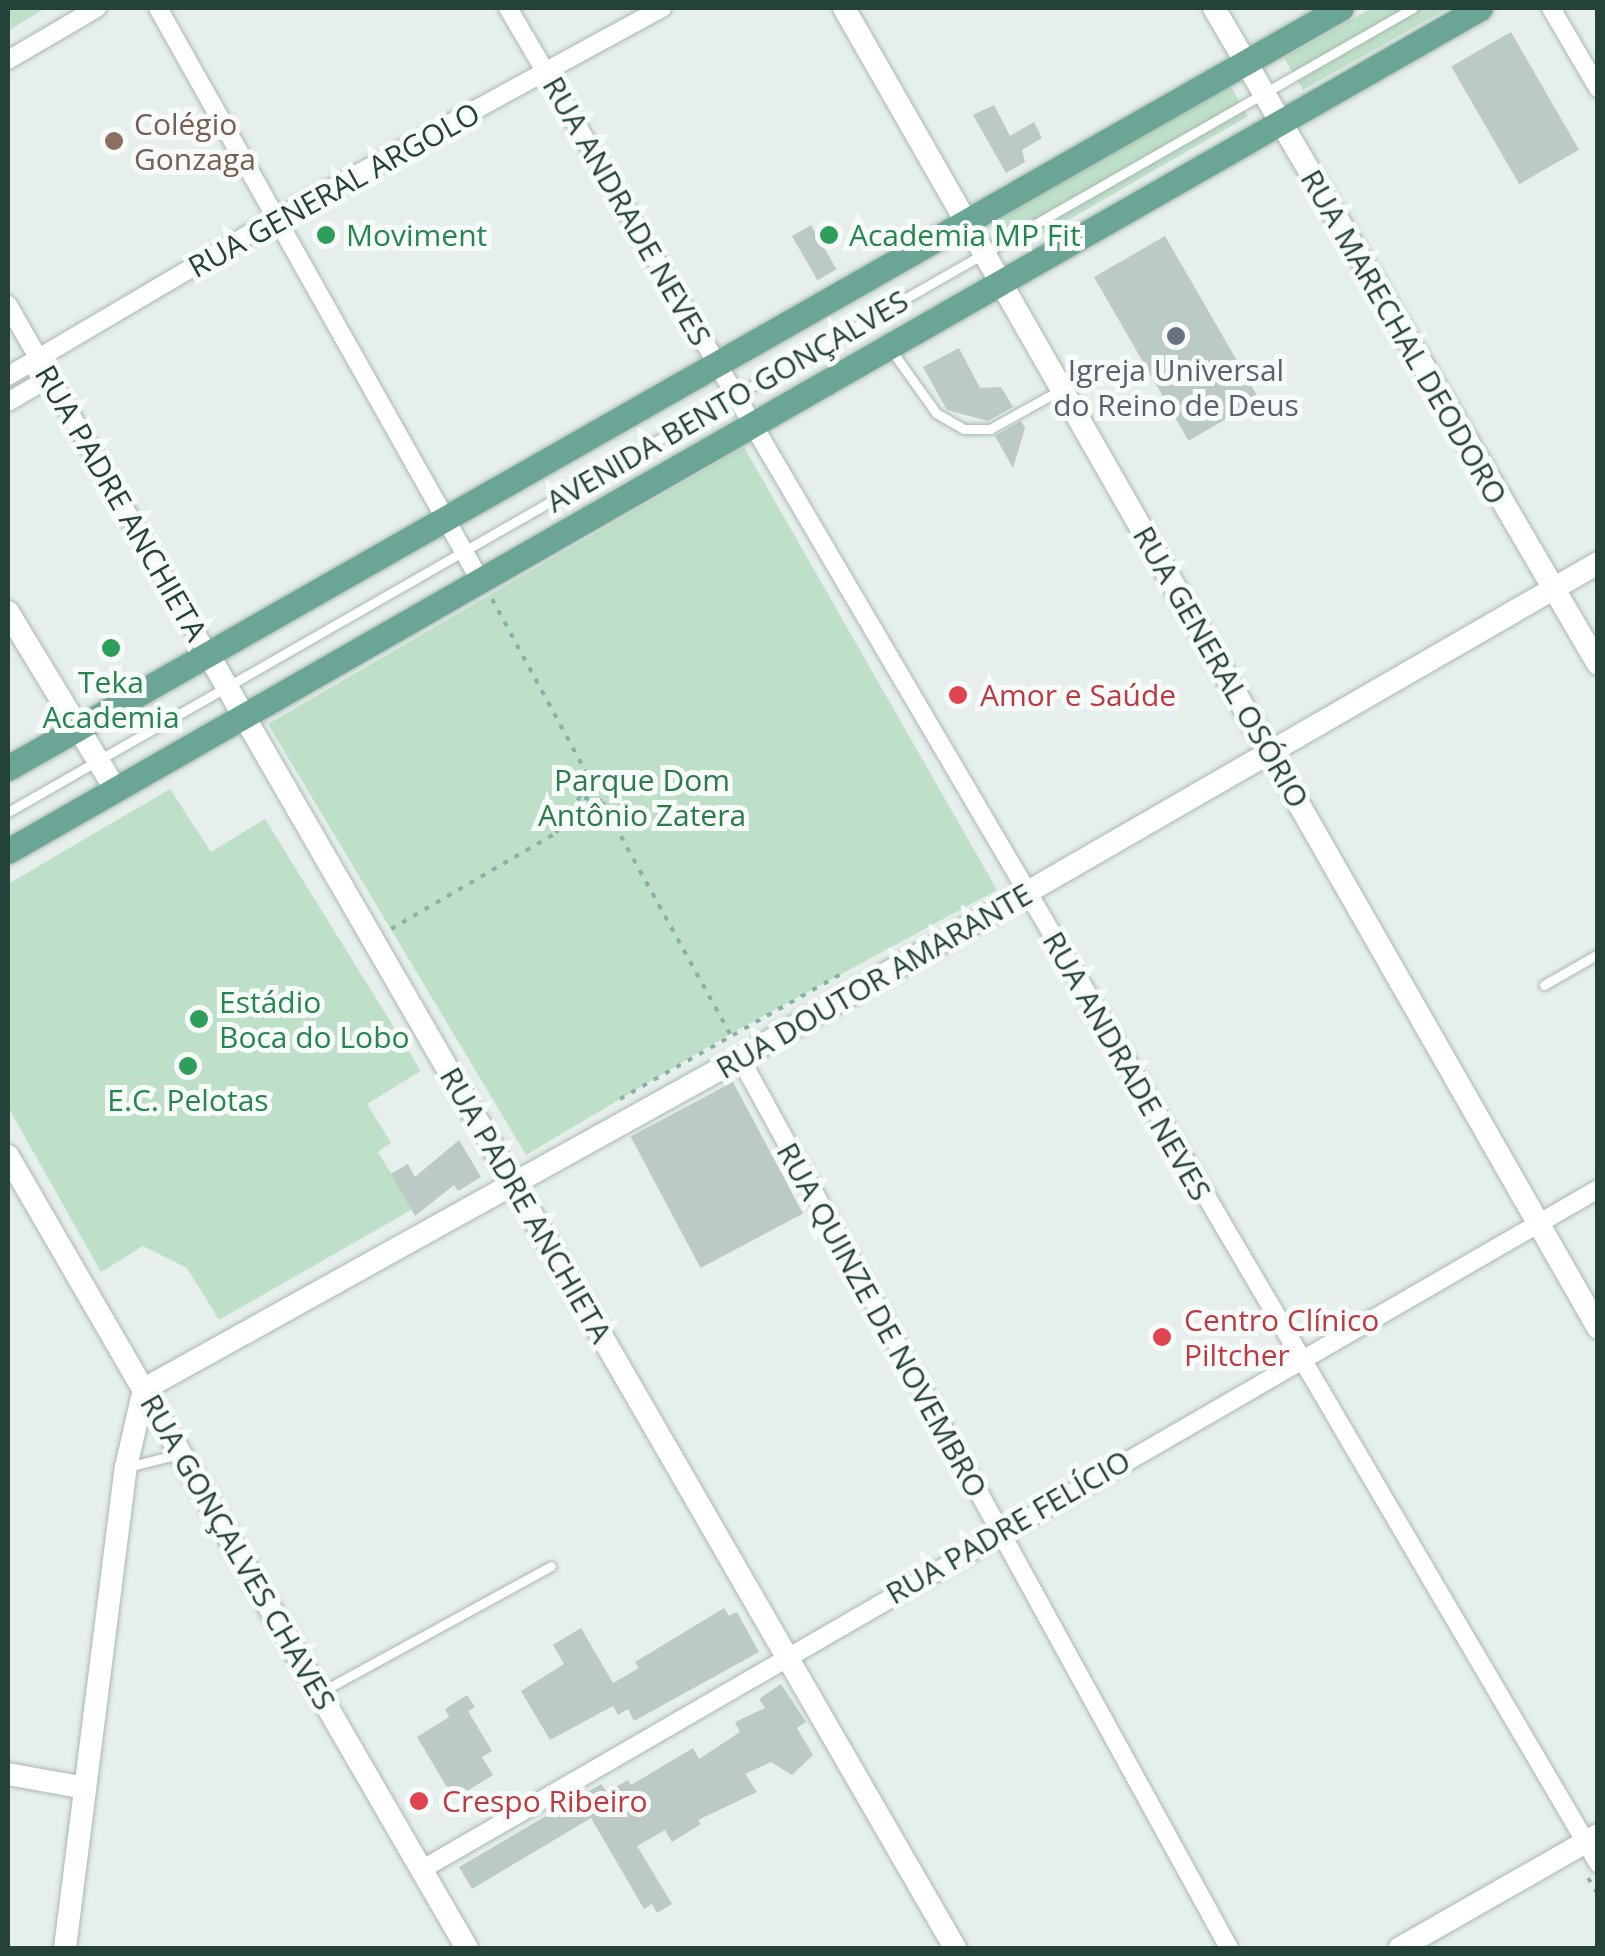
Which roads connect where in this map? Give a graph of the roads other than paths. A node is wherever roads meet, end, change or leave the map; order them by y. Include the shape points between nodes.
1 (97, 8) edge
2 (158, 8) edge
3 (508, 8) edge
4 (662, 8) edge
5 (844, 8) edge
6 (1214, 8) edge
7 (1341, 8) edge
8 (1413, 8) edge
9 (1480, 8) edge
10 (1551, 8) edge
11 (8, 60) edge
12 (1246, 62) junction
13 (546, 73) junction
14 (1598, 88) edge
15 (1264, 94) junction
16 (1279, 122) junction
17 (275, 219) junction
18 (966, 220) junction
19 (986, 254) junction
20 (1001, 280) junction
21 (8, 305) edge
22 (887, 345) junction
23 (39, 358) junction
24 (716, 364) junction
25 (8, 376) edge
26 (50, 378) junction
27 (1063, 388) junction
28 (734, 396) junction
29 (8, 402) edge
30 (749, 424) junction
31 (444, 520) junction
32 (461, 551) junction
33 (1598, 563) edge
34 (485, 589) junction
35 (1552, 589) junction
36 (8, 612) edge
37 (208, 654) junction
38 (1598, 664) edge
39 (227, 687) junction
40 (244, 716) junction
41 (76, 728) junction
42 (1268, 750) junction
43 (98, 762) junction
44 (8, 768) edge
45 (116, 790) junction
46 (8, 812) edge
47 (8, 851) edge
48 (1026, 893) junction
49 (1598, 954) edge
50 (1544, 986) dead end
51 (740, 1058) junction
52 (8, 1156) edge
53 (514, 1181) junction
54 (1598, 1189) edge
55 (1538, 1222) junction
56 (1598, 1328) edge
57 (1299, 1360) junction
58 (144, 1388) junction
59 (182, 1454) junction
60 (126, 1467) junction
61 (999, 1532) junction
62 (551, 1566) dead end
63 (784, 1656) junction
64 (318, 1693) junction
65 (8, 1774) edge
66 (85, 1788) junction
67 (1591, 1839) edge
68 (1598, 1863) edge
69 (421, 1870) junction
70 (64, 1948) edge
71 (467, 1948) edge
72 (955, 1948) edge
73 (1230, 1948) edge
74 (1400, 1948) edge

1 - 11 street
2 - 17 street
3 - 13 street, RUA ANDRADE NEVES
4 - 13 street, RUA GENERAL ARGOLO
5 - 18 street, RUA GENERAL OSÓRIO
6 - 12 street, RUA MARECHAL DEODORO
7 - 12 main road, AVENIDA BENTO GONÇALVES
8 - 15 lane
9 - 16 main road, AVENIDA BENTO GONÇALVES
10 - 14 street
12 - 15 street, RUA MARECHAL DEODORO
12 - 18 main road, AVENIDA BENTO GONÇALVES
13 - 17 street, RUA GENERAL ARGOLO
13 - 24 street, RUA ANDRADE NEVES
15 - 16 street, RUA MARECHAL DEODORO
15 - 19 lane
16 - 20 main road, AVENIDA BENTO GONÇALVES
16 - 35 street, RUA MARECHAL DEODORO
17 - 23 street, RUA GENERAL ARGOLO
17 - 31 street
18 - 19 street, RUA GENERAL OSÓRIO
18 - 24 main road, AVENIDA BENTO GONÇALVES
19 - 20 street, RUA GENERAL OSÓRIO
19 - 28 lane
20 - 22 main road, AVENIDA BENTO GONÇALVES
20 - 27 street, RUA GENERAL OSÓRIO
21 - 23 street, RUA PADRE ANCHIETA
22 - 27 lane via 936,413 964,429 990,429
22 - 30 main road, AVENIDA BENTO GONÇALVES
23 - 25 street, RUA GENERAL ARGOLO
23 - 26 street, RUA PADRE ANCHIETA
24 - 28 street, RUA ANDRADE NEVES
24 - 31 main road, AVENIDA BENTO GONÇALVES
26 - 29 street
26 - 37 street, RUA PADRE ANCHIETA
27 - 42 street, RUA GENERAL OSÓRIO
28 - 30 street, RUA ANDRADE NEVES
28 - 32 lane
30 - 34 main road, AVENIDA BENTO GONÇALVES
30 - 48 street, RUA ANDRADE NEVES
31 - 32 street
31 - 37 main road, AVENIDA BENTO GONÇALVES
32 - 34 street
32 - 39 lane
33 - 35 street, RUA DOUTOR AMARANTE
34 - 40 main road, AVENIDA BENTO GONÇALVES
35 - 38 street, RUA MARECHAL DEODORO
35 - 42 street, RUA DOUTOR AMARANTE
36 - 41 street
37 - 39 street, RUA PADRE ANCHIETA
37 - 41 main road, AVENIDA BENTO GONÇALVES
39 - 40 street, RUA PADRE ANCHIETA
39 - 43 lane
40 - 45 main road, AVENIDA BENTO GONÇALVES
40 - 53 street, RUA PADRE ANCHIETA
41 - 43 street
41 - 44 main road, AVENIDA BENTO GONÇALVES
42 - 48 street, RUA DOUTOR AMARANTE
42 - 55 street, RUA GENERAL OSÓRIO
43 - 45 street
43 - 46 lane
45 - 47 main road, AVENIDA BENTO GONÇALVES
48 - 51 street, RUA DOUTOR AMARANTE
48 - 57 street, RUA ANDRADE NEVES
49 - 50 lane
51 - 53 street, RUA DOUTOR AMARANTE
51 - 61 street, RUA QUINZE DE NOVEMBRO
52 - 58 street, RUA GONÇALVES CHAVES
53 - 58 street, RUA DOUTOR AMARANTE
53 - 63 street, RUA PADRE ANCHIETA
54 - 55 street, RUA PADRE FELÍCIO
55 - 56 street, RUA GENERAL OSÓRIO
55 - 57 street, RUA PADRE FELÍCIO
57 - 61 street, RUA PADRE FELÍCIO
57 - 67 street, RUA ANDRADE NEVES
58 - 59 street, RUA GONÇALVES CHAVES
58 - 60 street
59 - 60 lane
59 - 64 street, RUA GONÇALVES CHAVES
60 - 66 street
61 - 63 street, RUA PADRE FELÍCIO
61 - 73 street, RUA QUINZE DE NOVEMBRO
62 - 64 lane
63 - 69 street, RUA PADRE FELÍCIO
63 - 72 street, RUA PADRE ANCHIETA
64 - 69 street, RUA GONÇALVES CHAVES
65 - 66 street
66 - 70 street
67 - 68 street, RUA ANDRADE NEVES
67 - 74 street
69 - 71 street, RUA GONÇALVES CHAVES

